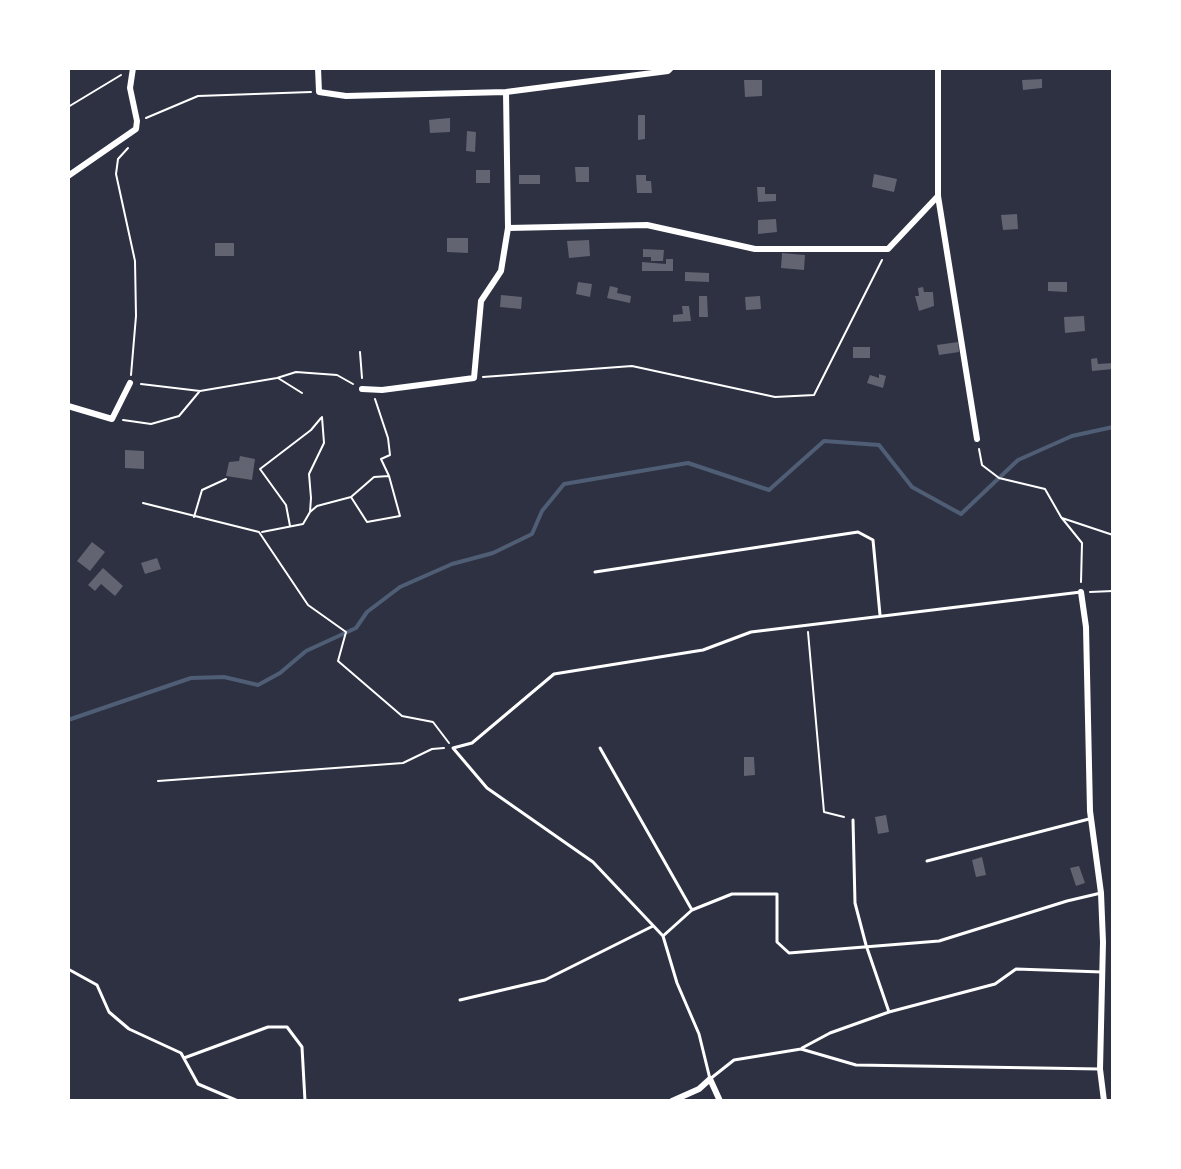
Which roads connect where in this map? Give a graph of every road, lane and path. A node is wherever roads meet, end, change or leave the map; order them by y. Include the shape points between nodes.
1 (132, 68) edge
2 (318, 68) edge
3 (671, 68) edge
4 (938, 68) edge
5 (319, 92) junction
6 (506, 92) junction
7 (68, 107) edge
8 (136, 125) junction
9 (68, 176) edge
10 (938, 196) junction
11 (508, 228) junction
12 (888, 249) junction
13 (360, 352) dead end
14 (277, 378) junction
15 (474, 378) junction
16 (130, 383) junction
17 (362, 389) junction
18 (200, 391) junction
19 (302, 393) dead end
20 (68, 406) edge
21 (112, 419) junction
22 (977, 439) joint
23 (389, 476) junction
24 (226, 479) dead end
25 (351, 497) junction
26 (143, 503) dead end
27 (310, 512) junction
28 (194, 517) junction
29 (1061, 517) junction
30 (290, 526) junction
31 (259, 532) junction
32 (1113, 535) edge
33 (595, 572) dead end
34 (1113, 591) edge
35 (1081, 592) junction
36 (880, 615) junction
37 (807, 624) junction
38 (453, 748) junction
39 (600, 748) dead end
40 (158, 781) dead end
41 (1091, 819) junction
42 (853, 820) joint
43 (927, 861) dead end
44 (1101, 893) junction
45 (692, 910) junction
46 (653, 926) junction
47 (663, 936) junction
48 (866, 945) junction
49 (68, 969) edge
50 (1102, 972) junction
51 (460, 1000) dead end
52 (889, 1012) junction
53 (801, 1049) junction
54 (184, 1058) junction
55 (1100, 1069) junction
56 (710, 1079) junction
57 (238, 1101) edge
58 (305, 1101) edge
59 (672, 1101) edge
60 (720, 1101) edge
61 (1104, 1101) edge

1 - 7 path
1 - 8 street
2 - 5 street
3 - 6 street
4 - 10 street
5 - 6 street
5 - 8 path via 198,96
6 - 11 street
8 - 9 street
8 - 16 path via 134,141 118,159 116,174 135,261
10 - 12 street
10 - 22 street
11 - 12 street via 647,225 755,249
11 - 15 street via 501,271 481,301
12 - 15 path via 814,395 775,397 632,366
13 - 17 path
14 - 17 path via 296,372 337,375
14 - 18 path
14 - 19 path
15 - 17 street
16 - 18 path
16 - 21 street
17 - 23 path via 376,400 388,438 390,455 381,459
18 - 21 path via 179,416 151,424
20 - 21 street
22 - 29 path via 982,465 999,478 1045,489
23 - 25 path via 374,477
23 - 25 path via 400,516 367,522
24 - 28 path via 202,490
25 - 27 path
26 - 28 path
27 - 30 path via 303,524
27 - 30 path via 309,474 324,443 322,417 260,469 286,505
28 - 31 path
29 - 32 path
29 - 35 path via 1082,543
30 - 31 path
31 - 38 path via 308,605 346,632 338,661 402,716 433,722
33 - 36 lane via 858,532 873,540
34 - 35 path
35 - 36 lane
35 - 41 street
36 - 37 lane
37 - 38 lane via 751,632 703,650 554,674 472,743
37 - 42 path via 824,812
38 - 40 path via 432,749 403,763
38 - 46 lane via 487,788 593,862
39 - 45 lane
41 - 43 lane
41 - 44 street
42 - 48 lane via 855,903
44 - 48 lane via 939,941
44 - 50 street
45 - 47 lane
45 - 48 lane via 732,894 777,894 777,942 789,953
46 - 47 lane
46 - 51 lane via 545,980
47 - 56 lane
48 - 52 lane
49 - 54 lane via 97,985 109,1012 129,1029
50 - 52 lane via 1016,969 995,984
50 - 55 street
52 - 53 lane
53 - 55 lane via 856,1065
53 - 56 lane via 734,1060
54 - 57 lane via 198,1084
54 - 58 lane via 268,1027 287,1027 302,1047
55 - 61 street
56 - 59 street
56 - 60 street

